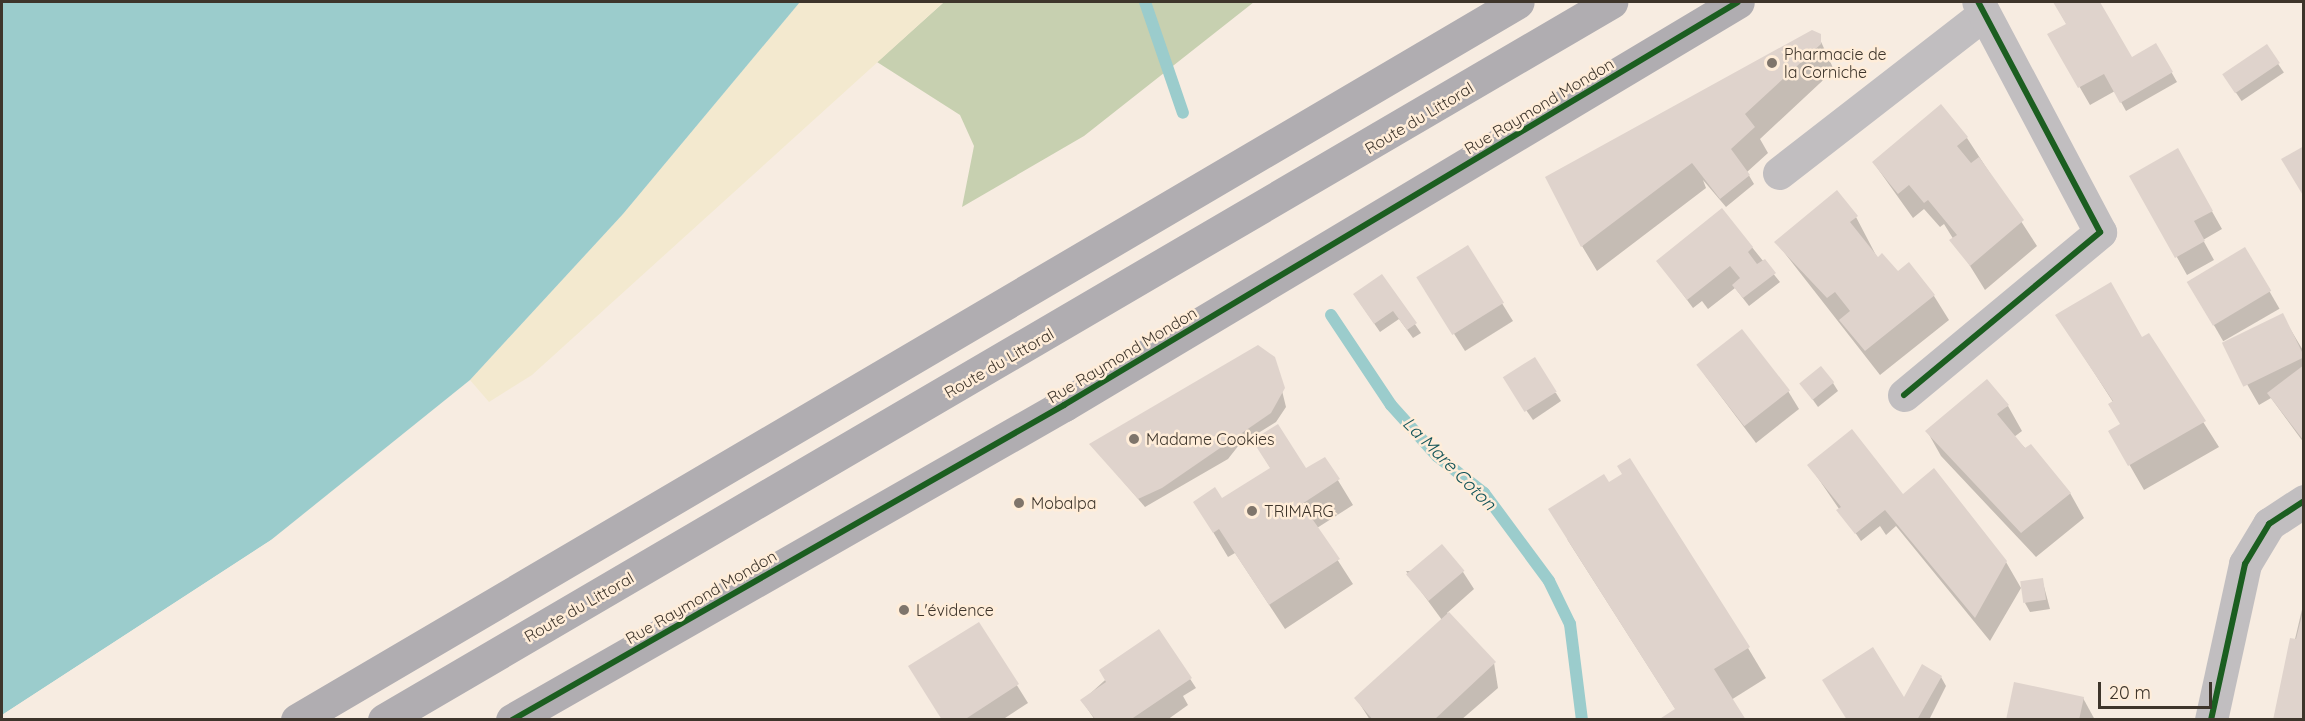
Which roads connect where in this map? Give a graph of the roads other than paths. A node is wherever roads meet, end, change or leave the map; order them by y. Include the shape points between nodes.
1 (1518, 2) edge
2 (1611, 2) edge
3 (1738, 2) edge
4 (1981, 8) edge
5 (1779, 173) dead end
6 (1904, 395) dead end
7 (2304, 501) edge
8 (297, 720) edge
9 (384, 720) edge
10 (512, 720) edge
11 (2211, 720) edge

1 - 8 main road
2 - 9 main road, Route du Littoral
3 - 10 main road, Rue Raymond Mondon via 1064,405
4 - 5 street
4 - 6 street via 2100,232
7 - 11 street via 2269,524 2245,564

